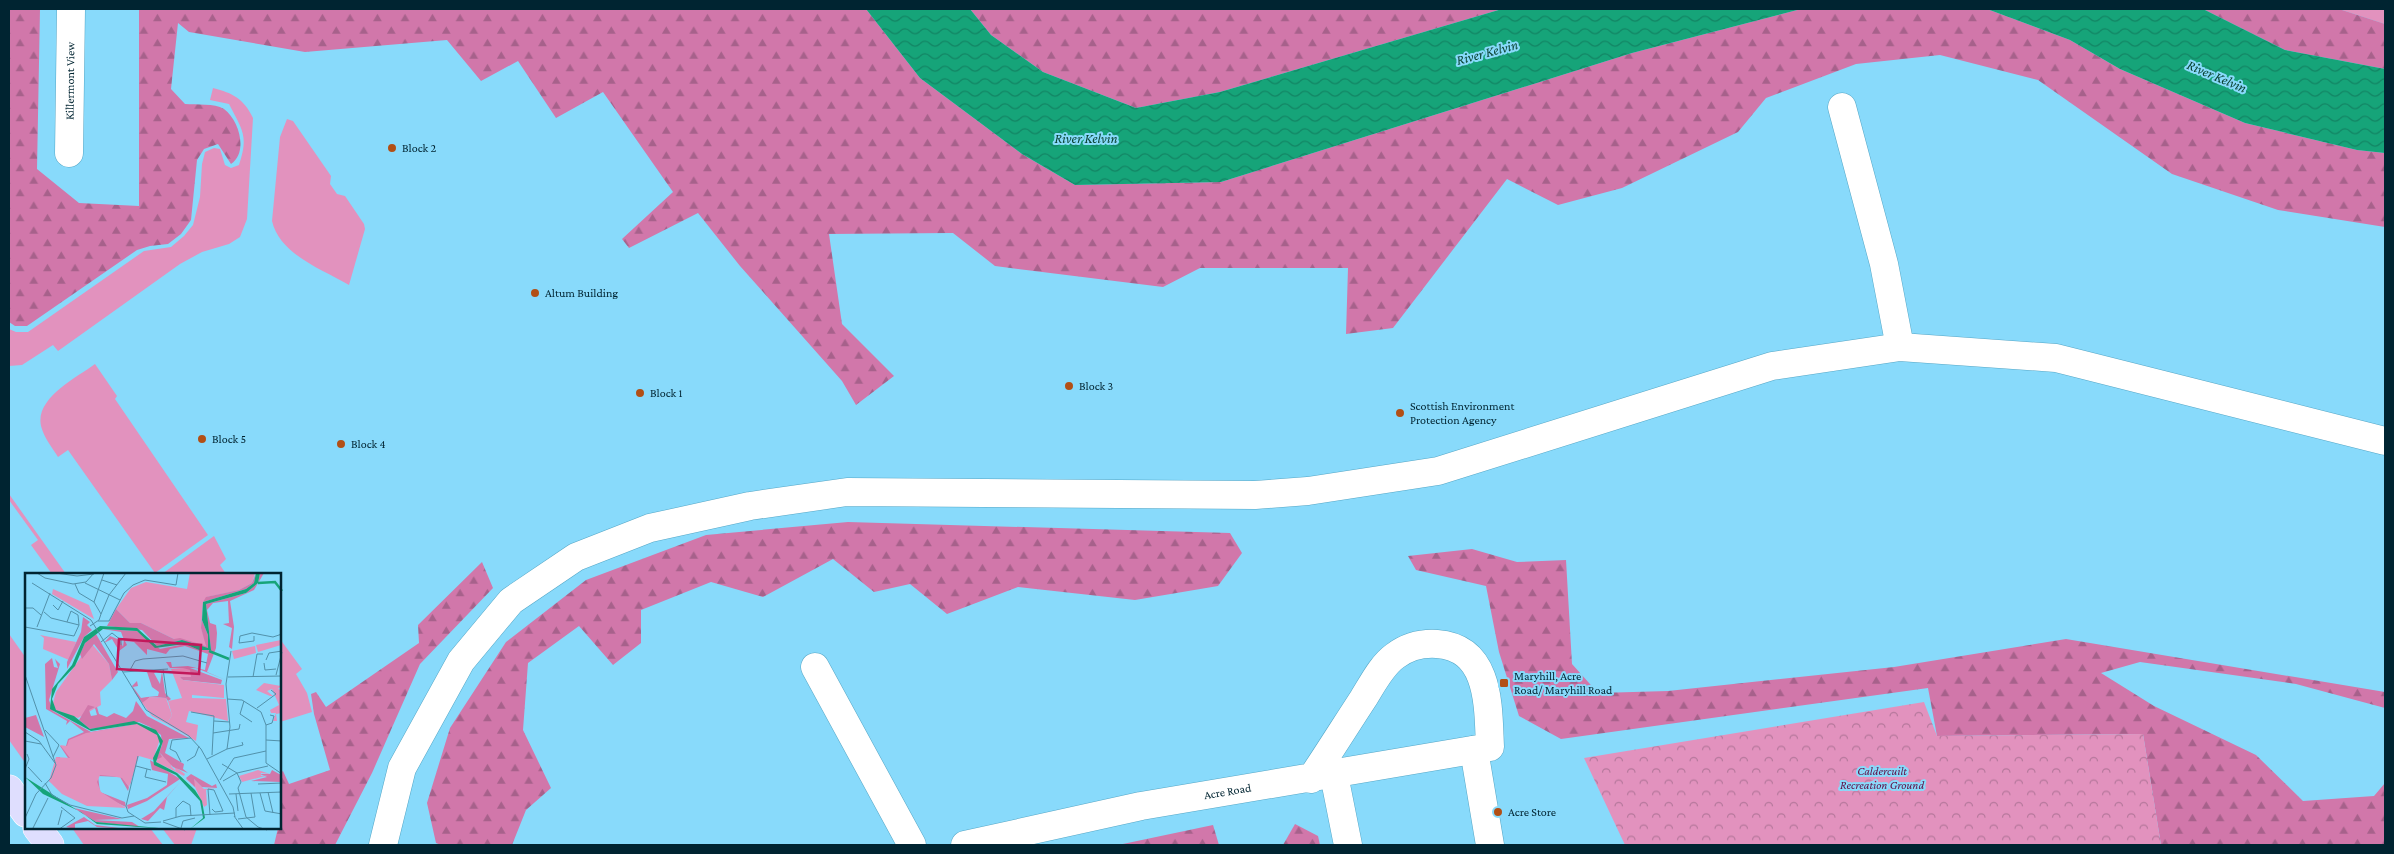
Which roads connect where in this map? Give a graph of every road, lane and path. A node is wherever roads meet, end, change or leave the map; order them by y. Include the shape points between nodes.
1 (71, 9) edge
2 (1842, 107) dead end
3 (69, 153) dead end
4 (1900, 347) junction
5 (2385, 441) edge
6 (815, 667) dead end
7 (1482, 748) junction
8 (1323, 777) junction
9 (9, 789) edge
10 (25, 812) edge
11 (38, 829) edge
12 (50, 845) edge
13 (384, 845) edge
14 (912, 845) edge
15 (965, 845) edge
16 (1348, 845) edge
17 (1490, 845) edge

1 - 3 street, Killermont View
2 - 4 street via 1884,264
4 - 5 street via 2056,358
4 - 13 street via 1772,366 1438,471 1308,491 1255,495 847,492 750,506 650,528 576,557 505,608 461,661 402,768
6 - 14 street
7 - 8 street, Acre Road
7 - 8 street via 1487,696 1482,676 1468,655 1449,645 1411,646 1382,670
7 - 17 street
8 - 15 street, Acre Road via 1141,806
8 - 16 street
9 - 10 main road
11 - 12 main road

